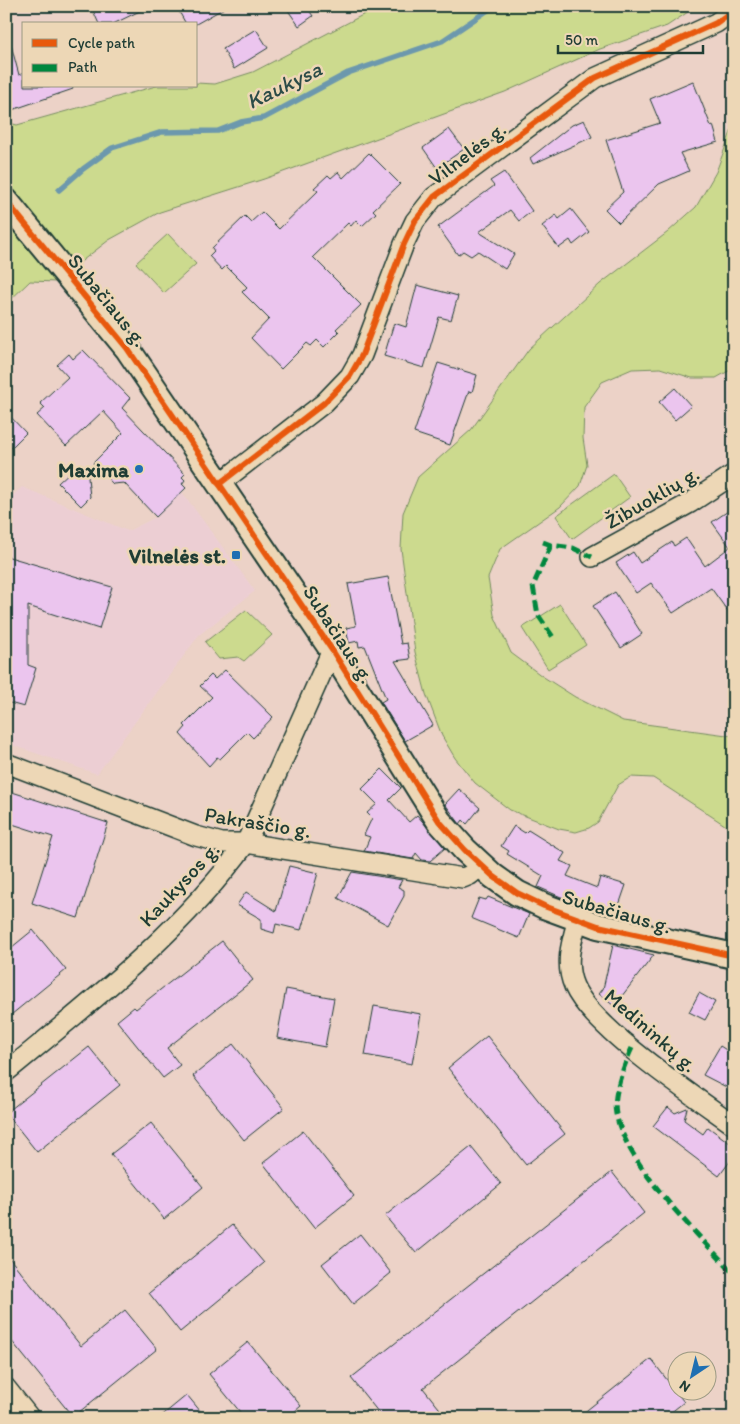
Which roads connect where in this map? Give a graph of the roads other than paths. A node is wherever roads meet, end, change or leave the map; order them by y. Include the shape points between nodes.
1 (734, 10) edge
2 (6, 201) edge
3 (734, 474) edge
4 (219, 484) junction
5 (592, 557) dead end
6 (332, 650) junction
7 (6, 763) edge
8 (246, 843) junction
9 (480, 866) junction
10 (578, 919) junction
11 (734, 956) edge
12 (6, 1072) edge
13 (734, 1126) edge
14 (6, 1388) edge
15 (30, 1418) edge

1 - 4 street, Vilnelės g. via 716,23 595,78 434,197 415,221 404,244 362,355 350,376 324,403
2 - 4 street, Subačiaus g. via 127,348
3 - 5 street, Žibuoklių g. via 690,503
4 - 6 street, Subačiaus g.
6 - 8 street, Kaukysos g.
6 - 9 street, Subačiaus g. via 439,822
7 - 8 street, Pakraščio g. via 196,836
8 - 9 street, Pakraščio g. via 463,878
8 - 12 street, Kaukysos g. via 208,893 186,915 108,988
9 - 10 street, Subačiaus g. via 517,893
10 - 11 street, Subačiaus g. via 650,939
10 - 13 street, Medininkų g. via 568,952 574,985 592,1013
14 - 15 street

